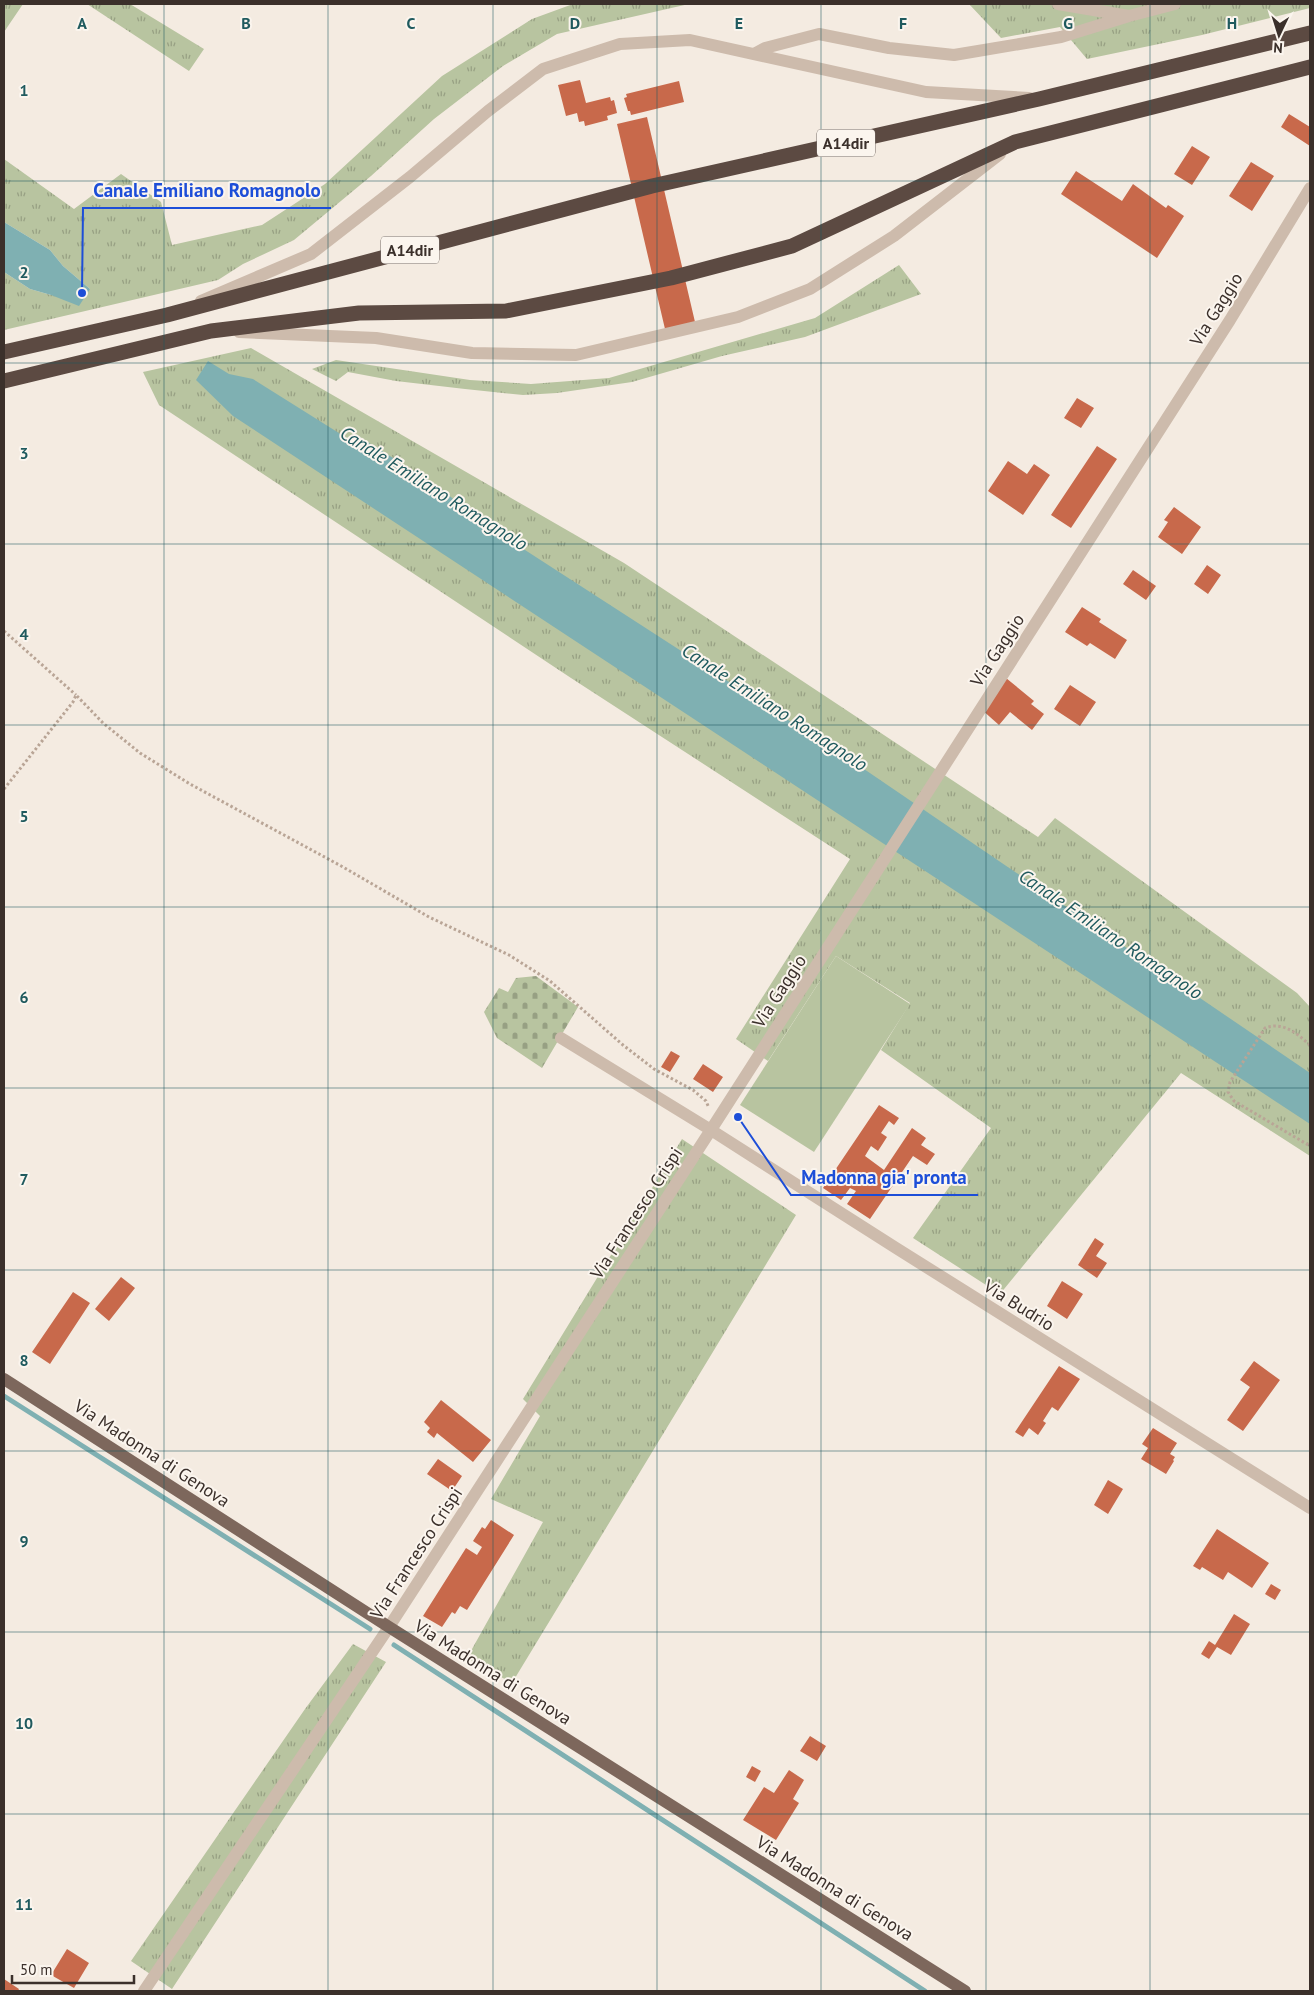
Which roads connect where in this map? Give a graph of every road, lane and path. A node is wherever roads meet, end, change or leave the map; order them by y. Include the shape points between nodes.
1 (1058, 4) edge
2 (1175, 4) edge
3 (1128, 16) junction
4 (1310, 33) edge
5 (754, 54) junction
6 (1310, 67) edge
7 (1039, 99) junction
8 (1015, 142) junction
9 (1310, 188) edge
10 (167, 315) junction
11 (212, 331) junction
12 (4, 352) edge
13 (4, 381) edge
14 (4, 631) edge
15 (76, 695) junction
16 (4, 789) edge
17 (561, 1038) dead end
18 (1310, 1045) edge
19 (713, 1126) junction
20 (1310, 1146) edge
21 (4, 1379) edge
22 (1310, 1508) edge
23 (389, 1627) junction
24 (144, 1991) edge
25 (965, 1991) edge

1 - 3 street
2 - 3 street
3 - 5 street via 1061,37 954,55 888,48 819,34
4 - 7 highway, A14dir
5 - 7 street via 926,92
5 - 10 street via 690,40 620,44 543,69 311,254
6 - 8 highway
7 - 10 highway, A14dir via 652,186
8 - 11 highway via 792,246 671,278 506,311 359,313
8 - 11 street via 894,236 810,289 738,316 576,355 472,353 376,338
9 - 19 street, Via Gaggio via 1230,320
10 - 12 highway, A14dir
11 - 13 highway
14 - 15 path
15 - 16 path
15 - 19 path via 103,723 140,753 190,784 429,917 509,955 550,981 654,1069 693,1090 706,1102
17 - 19 street, Via Budrio
18 - 20 path via 1292,1030 1274,1024 1265,1028 1230,1082 1228,1092 1234,1101
19 - 22 street, Via Budrio via 888,1243
19 - 23 street, Via Francesco Crispi
21 - 23 main road, Via Madonna di Genova
23 - 24 street, Via Francesco Crispi
23 - 25 main road, Via Madonna di Genova

